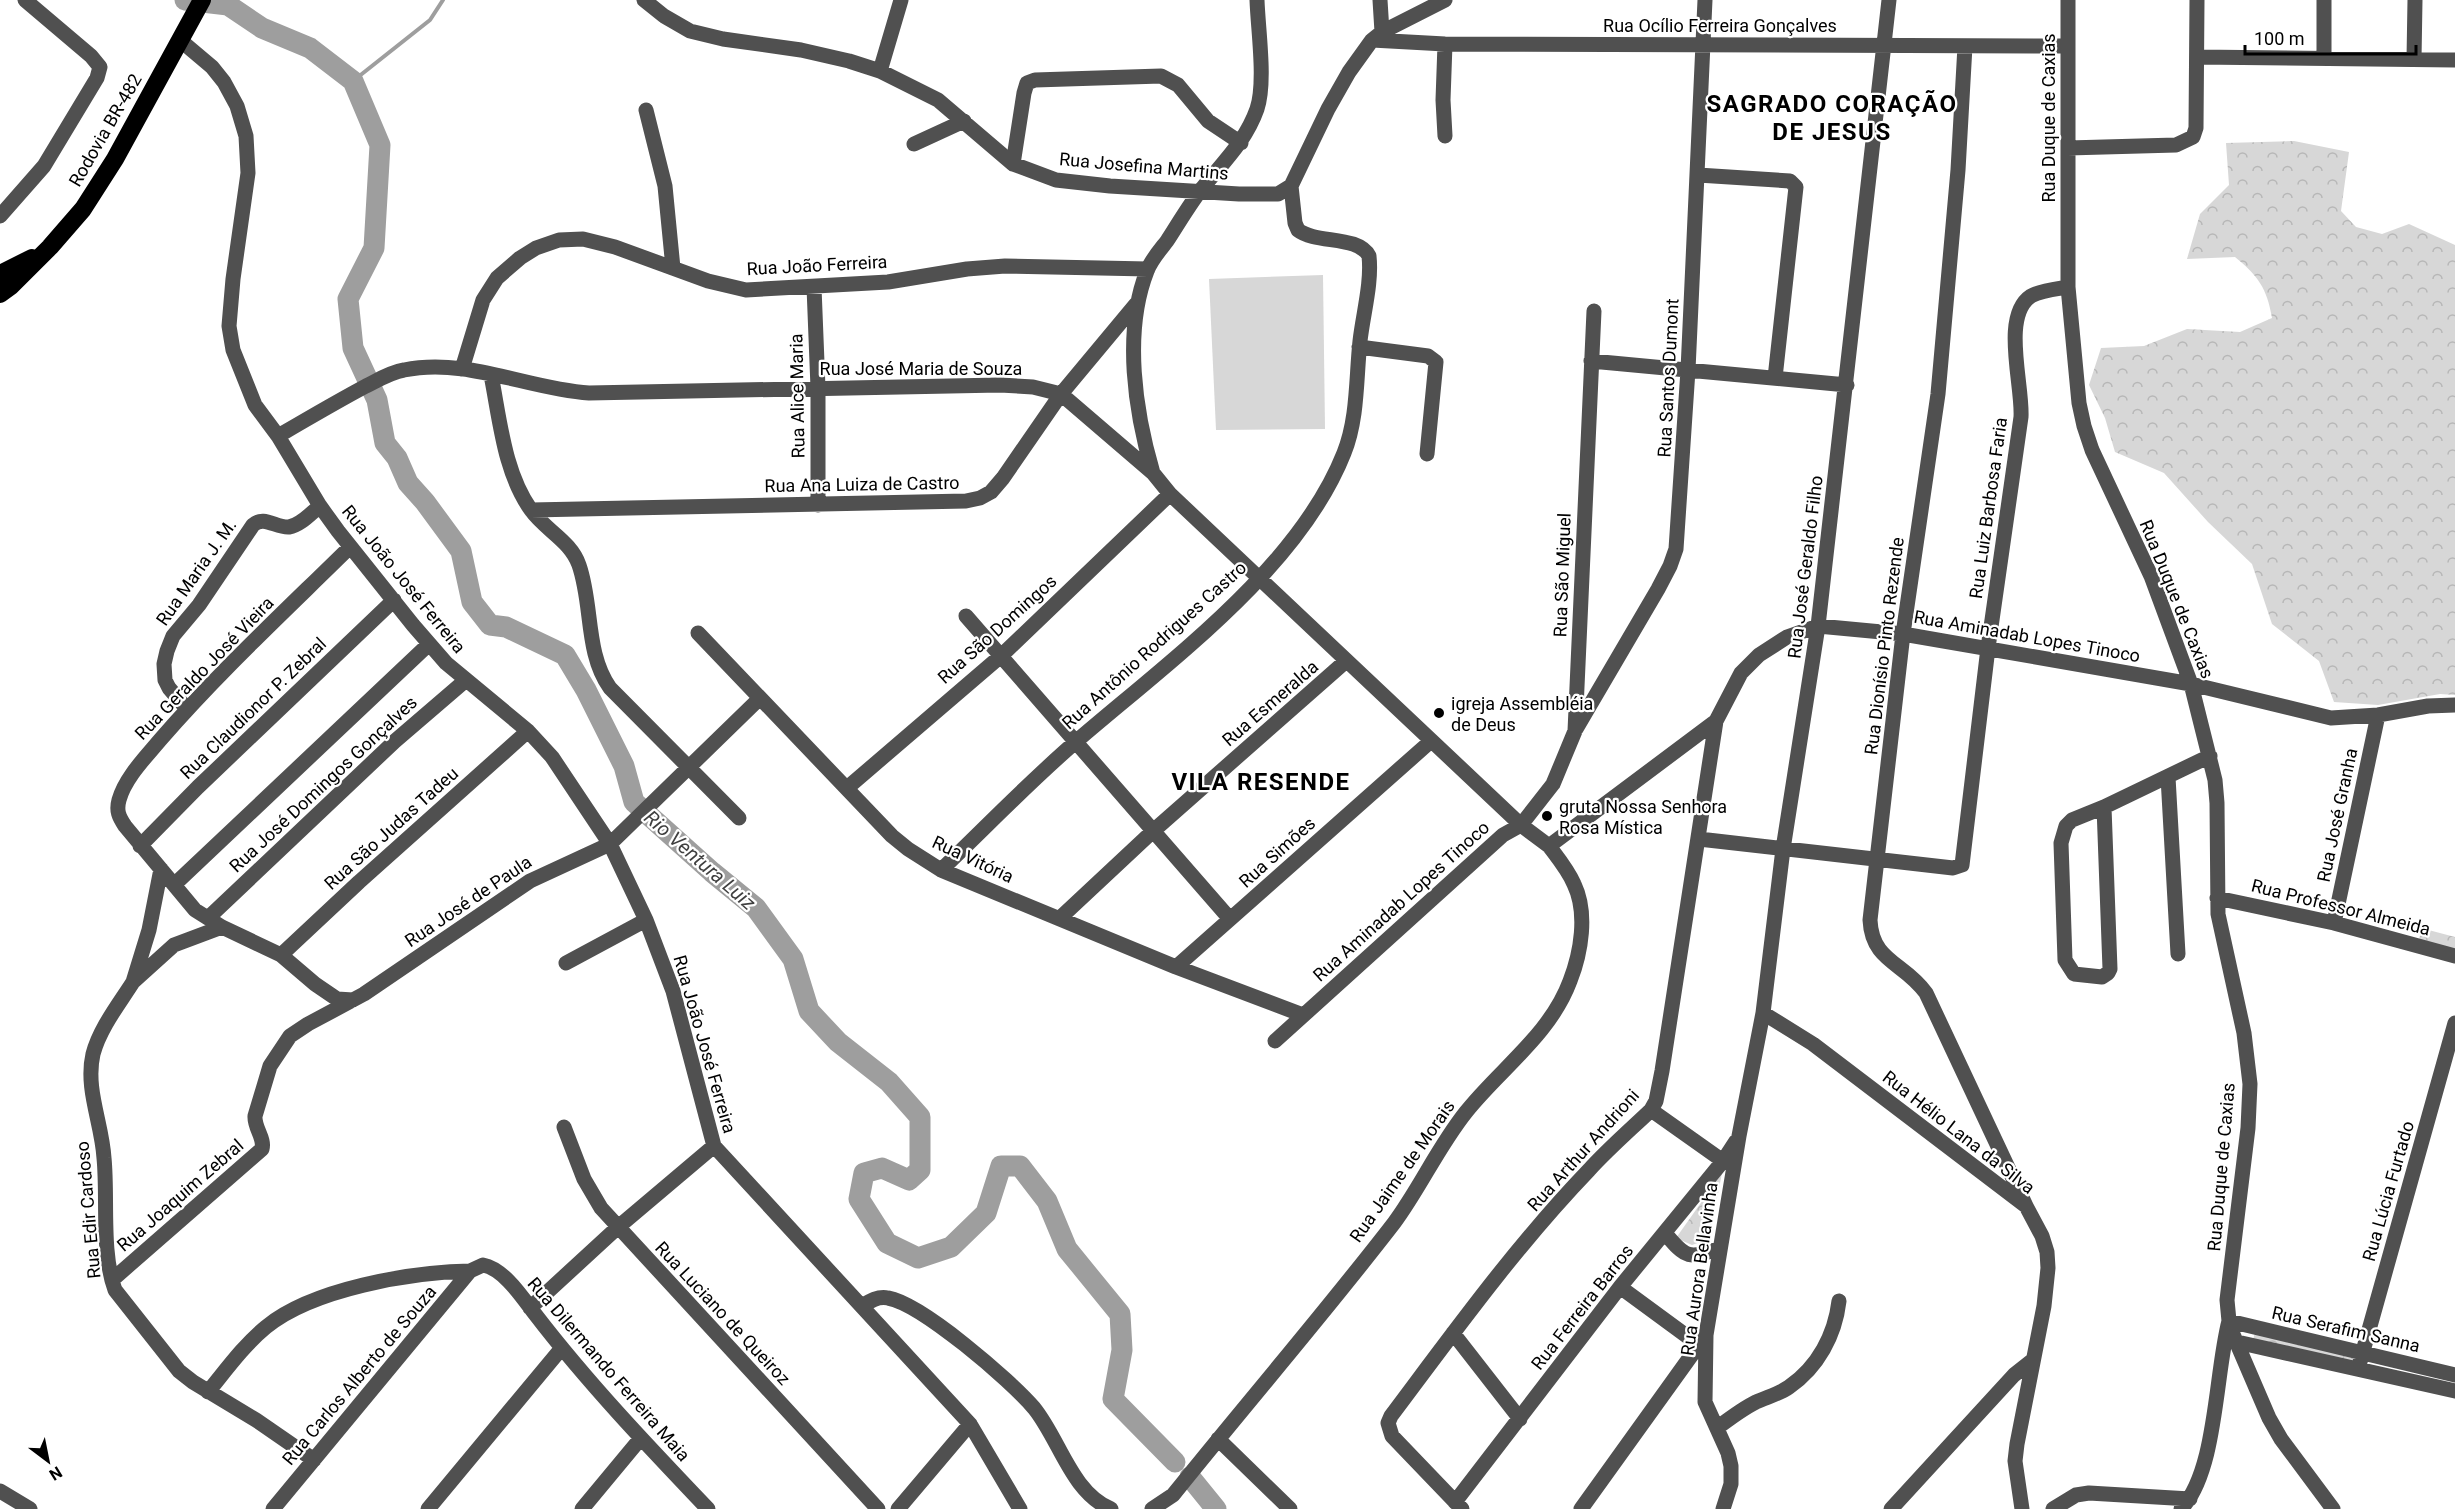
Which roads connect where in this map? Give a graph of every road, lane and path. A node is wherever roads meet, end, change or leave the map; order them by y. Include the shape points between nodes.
1 (25, 0) edge
2 (202, 0) edge
3 (644, 0) edge
4 (901, 0) edge
5 (1257, 0) edge
6 (1380, 0) edge
7 (1445, 0) edge
8 (1705, 0) edge
9 (1889, 0) edge
10 (2068, 0) edge
11 (2197, 0) edge
12 (2324, 0) edge
13 (2415, 0) edge
14 (1377, 36) junction
15 (180, 40) junction
16 (1445, 44) junction
17 (1704, 44) junction
18 (1884, 46) junction
19 (1965, 46) junction
20 (2068, 46) junction
21 (2197, 57) junction
22 (2324, 58) junction
23 (2414, 59) junction
24 (2455, 60) edge
25 (880, 71) junction
26 (646, 110) dead end
27 (964, 121) junction
28 (1445, 136) dead end
29 (1241, 142) junction
30 (914, 144) dead end
31 (2068, 148) junction
32 (1013, 164) junction
33 (1698, 176) junction
34 (1291, 186) junction
35 (1200, 192) junction
36 (0, 216) edge
37 (44, 252) junction
38 (673, 268) junction
39 (1148, 268) junction
40 (0, 274) edge
41 (814, 287) junction
42 (2068, 287) junction
43 (0, 294) edge
44 (1136, 304) junction
45 (1594, 311) dead end
46 (1359, 347) junction
47 (1591, 361) junction
48 (462, 369) junction
49 (1688, 370) junction
50 (491, 375) junction
51 (1775, 378) junction
52 (1847, 385) junction
53 (818, 388) junction
54 (1061, 394) junction
55 (278, 436) junction
56 (1427, 454) dead end
57 (1154, 473) junction
58 (1170, 494) junction
59 (818, 505) junction
60 (320, 506) junction
61 (531, 510) junction
62 (350, 547) junction
63 (1259, 579) junction
64 (394, 600) junction
65 (966, 616) dead end
66 (1818, 626) junction
67 (698, 633) dead end
68 (1903, 634) junction
69 (429, 644) junction
70 (1988, 648) junction
71 (1002, 655) junction
72 (1346, 662) junction
73 (466, 680) junction
74 (2191, 684) junction
75 (760, 698) junction
76 (2455, 705) edge
77 (187, 709) junction
78 (2378, 715) junction
79 (1716, 721) junction
80 (528, 731) junction
81 (1575, 731) junction
82 (1077, 741) junction
83 (1431, 741) junction
84 (2210, 756) junction
85 (689, 768) junction
86 (2168, 777) junction
87 (847, 788) junction
88 (2104, 807) junction
89 (739, 818) dead end
90 (1521, 825) junction
91 (1152, 832) junction
92 (1699, 839) junction
93 (610, 844) junction
94 (140, 846) junction
95 (1549, 846) junction
96 (1783, 849) junction
97 (1877, 858) junction
98 (161, 868) junction
99 (941, 870) junction
100 (175, 884) junction
101 (2217, 898) junction
102 (208, 918) junction
103 (1060, 918) junction
104 (1230, 919) junction
105 (646, 920) junction
106 (2334, 923) junction
107 (222, 927) junction
108 (2178, 954) dead end
109 (281, 956) junction
110 (2455, 956) edge
111 (566, 963) dead end
112 (1176, 967) junction
113 (133, 982) junction
114 (353, 1000) junction
115 (1763, 1013) junction
116 (1303, 1016) junction
117 (2455, 1023) edge
118 (1275, 1041) dead end
119 (1651, 1110) junction
120 (564, 1127) dead end
121 (1739, 1136) junction
122 (714, 1146) junction
123 (1723, 1161) junction
124 (2026, 1206) junction
125 (617, 1228) junction
126 (1665, 1233) junction
127 (1720, 1248) junction
128 (473, 1269) junction
129 (112, 1280) junction
130 (1620, 1287) junction
131 (1839, 1301) dead end
132 (862, 1306) junction
133 (530, 1308) junction
134 (2229, 1321) junction
135 (1453, 1333) junction
136 (1703, 1340) junction
137 (561, 1349) junction
138 (2240, 1349) junction
139 (2363, 1352) junction
140 (2033, 1360) junction
141 (2220, 1367) junction
142 (2358, 1370) junction
143 (2455, 1375) edge
144 (2455, 1391) edge
145 (208, 1392) junction
146 (1520, 1419) junction
147 (970, 1424) junction
148 (1717, 1428) junction
149 (641, 1438) junction
150 (1218, 1439) junction
151 (314, 1460) junction
152 (0, 1491) edge
153 (2186, 1504) edge
154 (1459, 1505) edge
155 (30, 1509) edge
156 (273, 1509) edge
157 (428, 1509) edge
158 (582, 1509) edge
159 (708, 1509) edge
160 (878, 1509) edge
161 (898, 1509) edge
162 (1020, 1509) edge
163 (1111, 1509) edge
164 (1152, 1509) edge
165 (1290, 1509) edge
166 (1581, 1509) edge
167 (1723, 1509) edge
168 (1890, 1509) edge
169 (2022, 1509) edge
170 (2053, 1509) edge
171 (2333, 1509) edge

1 - 36 street via 100,67 98,78 44,166
2 - 15 highway, Rodovia BR-482
3 - 25 street, Rua Josefina Martins via 690,31 801,50
4 - 25 street
5 - 29 street via 1260,92
6 - 14 street
7 - 14 street
8 - 17 street, Rua Santos Dumont
9 - 18 street, Rua José Geraldo Filho
10 - 20 street, Rua Duque de Caxias
11 - 21 street
12 - 22 street
13 - 23 street
14 - 16 street, Rua Ocílio Ferreira Gonçalves
14 - 34 street via 1333,99
15 - 37 highway, Rodovia BR-482 via 116,159 90,199
15 - 55 street, Rua João José Ferreira via 224,82 246,135 248,172 229,326 233,350 255,405
16 - 17 street, Rua Ocílio Ferreira Gonçalves
16 - 28 street
17 - 18 street, Rua Ocílio Ferreira Gonçalves
17 - 33 street, Rua Santos Dumont
18 - 19 street, Rua Ocílio Ferreira Gonçalves
18 - 52 street, Rua José Geraldo Filho
19 - 20 street, Rua Ocílio Ferreira Gonçalves
19 - 68 street, Rua Dionísio Pinto Rezende via 1938,394
20 - 31 street, Rua Duque de Caxias
21 - 22 street
21 - 31 street via 2196,128 2186,142
22 - 23 street
23 - 24 street
25 - 27 street, Rua Josefina Martins via 938,100
26 - 38 street via 665,186
27 - 30 street
27 - 32 street, Rua Josefina Martins
29 - 32 street via 1208,120 1170,78 1035,80 1027,83 1024,93
29 - 35 street
31 - 42 street, Rua Duque de Caxias
32 - 35 street, Rua Josefina Martins via 1056,180
33 - 49 street, Rua Santos Dumont
33 - 51 street via 1790,181 1796,187
34 - 35 street, Rua Josefina Martins via 1278,194
34 - 46 street, Rua Antônio Rodrigues Castro via 1298,230 1360,246 1369,256
35 - 39 street
37 - 40 highway, Rodovia BR-482
37 - 43 highway, Rodovia BR-482
38 - 41 street, Rua João Ferreira via 746,290
38 - 48 street, Rua João Ferreira via 583,239 559,240 536,248 497,278 483,300
39 - 41 street, Rua João Ferreira via 1005,266 888,282
39 - 44 street
41 - 53 street, Rua Alice Maria
42 - 70 street, Rua Luiz Barbosa Faria via 2032,296 2017,315 2022,417
42 - 74 street, Rua Duque de Caxias via 2084,426 2151,576
44 - 54 street, Rua Ana Luiza de Castro
44 - 57 street via 1137,399
45 - 47 street, Rua São Miguel
46 - 56 street via 1428,356 1436,362
46 - 63 street, Rua Antônio Rodrigues Castro via 1346,450 1318,506
47 - 49 street
47 - 81 street, Rua São Miguel
48 - 50 street, Rua José Maria de Souza
48 - 55 street, Rua José Maria de Souza via 401,370
49 - 51 street
49 - 81 street, Rua Santos Dumont via 1676,549 1658,589
50 - 53 street, Rua José Maria de Souza via 563,392
50 - 61 street via 510,468
51 - 52 street
52 - 66 street, Rua José Geraldo Filho
53 - 54 street, Rua José Maria de Souza via 1000,385
53 - 59 street, Rua Alice Maria
54 - 57 street, Rua José Maria de Souza
54 - 59 street, Rua Ana Luiza de Castro via 1003,478 992,492 980,498
55 - 60 street, Rua João José Ferreira
57 - 58 street, Rua José Maria de Souza
58 - 63 street, Rua José Maria de Souza
58 - 71 street, Rua São Domingos
59 - 61 street, Rua Ana Luiza de Castro
60 - 62 street, Rua João José Ferreira
60 - 77 street, Rua Maria J. M. via 291,527 262,520 253,525 173,636 164,664 165,681
61 - 85 street via 564,542 578,562 596,658 604,679
62 - 64 street, Rua João José Ferreira
62 - 77 street, Rua Geraldo José Vieira
63 - 72 street, Rua José Maria de Souza
63 - 82 street, Rua Antônio Rodrigues Castro
64 - 69 street, Rua João José Ferreira
64 - 94 street, Rua Claudionor P. Zebral
65 - 71 street
66 - 68 street, Rua Aminadab Lopes Tinoco
66 - 79 street, Rua Aminadab Lopes Tinoco via 1787,637 1759,655 1741,673
66 - 96 street, Rua José Geraldo Filho
67 - 75 street, Rua Vitória
68 - 70 street, Rua Aminadab Lopes Tinoco
68 - 97 street, Rua Dionísio Pinto Rezende
69 - 73 street, Rua João José Ferreira
69 - 100 street
70 - 74 street, Rua Aminadab Lopes Tinoco
70 - 97 street, Rua Luiz Barbosa Faria via 1962,865 1953,868
71 - 82 street
71 - 87 street, Rua São Domingos
72 - 83 street, Rua José Maria de Souza
72 - 91 street, Rua Esmeralda
73 - 80 street, Rua João José Ferreira
73 - 102 street, Rua José Domingos Gonçalves via 395,741
74 - 78 street, Rua Aminadab Lopes Tinoco via 2331,718
74 - 84 street, Rua Duque de Caxias
75 - 85 street, Rua José de Paula
75 - 87 street, Rua Vitória
76 - 78 street, Rua Aminadab Lopes Tinoco
77 - 94 street, Rua Geraldo José Vieira via 140,764 119,799 118,817
78 - 106 street, Rua José Granha
79 - 92 street, Rua Arthur Andrioni
79 - 95 street, Rua Aminadab Lopes Tinoco
80 - 93 street, Rua João José Ferreira via 564,773
80 - 109 street, Rua São Judas Tadeu
81 - 90 street, Rua São Miguel via 1553,784
82 - 91 street
82 - 99 street, Rua Antônio Rodrigues Castro
83 - 90 street, Rua José Maria de Souza
83 - 104 street, Rua Simões
84 - 86 street
84 - 101 street, Rua Duque de Caxias via 2217,803
85 - 89 street
85 - 93 street, Rua José de Paula
86 - 88 street
86 - 108 street
87 - 99 street, Rua Vitória via 892,836
88 - 88 street via 2072,820 2062,833 2065,960 2074,974 2102,976 2110,969
90 - 95 street
90 - 116 street, Rua Aminadab Lopes Tinoco via 1492,843
91 - 103 street, Rua Esmeralda
91 - 104 street
92 - 96 street
92 - 119 street, Rua Arthur Andrioni via 1662,1071
93 - 105 street, Rua João José Ferreira
93 - 114 street, Rua José de Paula via 530,880
94 - 98 street, Rua Geraldo José Vieira
95 - 150 street, Rua Jaime de Morais via 1575,886 1581,908 1577,957 1560,1002 1528,1046 1467,1111 1394,1223
96 - 97 street
96 - 115 street, Rua José Geraldo Filho
97 - 124 street, Rua Dionísio Pinto Rezende via 1870,920 1875,947 1926,993
98 - 100 street, Rua Geraldo José Vieira
98 - 113 street via 149,930
99 - 103 street, Rua Vitória
100 - 102 street, Rua Geraldo José Vieira via 195,910
101 - 106 street, Rua Professor Almeida
101 - 134 street, Rua Duque de Caxias via 2244,1033 2250,1084 2227,1300
102 - 107 street, Rua Geraldo José Vieira
103 - 112 street, Rua Vitória
104 - 112 street, Rua Simões
105 - 111 street
105 - 122 street, Rua João José Ferreira via 680,1014
106 - 110 street, Rua Professor Almeida
107 - 109 street, Rua Geraldo José Vieira
107 - 113 street via 174,945
109 - 114 street, Rua Geraldo José Vieira via 337,999
112 - 116 street, Rua Vitória
113 - 129 street, Rua Edir Cardoso via 105,1026 91,1067 104,1156
114 - 129 street, Rua Joaquim Zebral via 298,1029 275,1057 255,1116 262,1149
115 - 121 street, Rua José Geraldo Filho
115 - 124 street, Rua Hélio Lana da Silva via 1814,1044
116 - 118 street, Rua Aminadab Lopes Tinoco
117 - 139 street, Rua Lúcia Furtado
119 - 123 street
119 - 135 street, Rua Arthur Andrioni via 1588,1170
120 - 125 street, Rua Luciano de Queiroz via 591,1193
121 - 123 street, Rua Ferreira Barros
121 - 127 street, Rua Aurora Bellavinha
122 - 125 street
122 - 132 street, Rua João José Ferreira
123 - 126 street, Rua Ferreira Barros
124 - 140 street, Rua Hélio Lana da Silva via 2042,1236 2048,1268
125 - 133 street
125 - 160 street, Rua Luciano de Queiroz
126 - 127 street via 1687,1256
126 - 130 street, Rua Ferreira Barros
127 - 136 street, Rua Aurora Bellavinha
128 - 133 street, Rua Dilermando Ferreira Maia via 483,1264 497,1270
128 - 145 street via 384,1282 304,1304 266,1327
128 - 151 street, Rua Carlos Alberto de Souza
129 - 145 street, Rua Edir Cardoso via 120,1297 170,1361
130 - 136 street
130 - 146 street, Rua Ferreira Barros
131 - 148 street via 1836,1322 1808,1371 1789,1387
132 - 147 street, Rua João José Ferreira
132 - 163 street via 878,1298 893,1299 959,1340 1034,1408 1086,1491
133 - 137 street, Rua Dilermando Ferreira Maia
134 - 138 street, Rua Duque de Caxias
134 - 139 street, Rua Serafim Sanna
134 - 141 street
135 - 146 street
135 - 154 street, Rua Arthur Andrioni via 1391,1416 1387,1427
136 - 148 street, Rua Aurora Bellavinha via 1704,1392
136 - 166 street
137 - 149 street, Rua Dilermando Ferreira Maia
137 - 157 street
138 - 141 street
138 - 142 street, Rua Serafim Sanna
138 - 171 street, Rua Duque de Caxias via 2281,1439
139 - 142 street, Rua Lúcia Furtado
139 - 143 street, Rua Serafim Sanna
140 - 168 street via 2014,1375
140 - 169 street, Rua Hélio Lana da Silva via 2016,1453
141 - 153 street via 2206,1457
142 - 144 street, Rua Serafim Sanna
145 - 151 street, Rua Edir Cardoso
146 - 154 street, Rua Ferreira Barros
147 - 161 street
147 - 162 street, Rua João José Ferreira
148 - 167 street, Rua Aurora Bellavinha via 1731,1466 1731,1484
149 - 158 street
149 - 159 street, Rua Dilermando Ferreira Maia
150 - 164 street, Rua Jaime de Morais via 1173,1495
150 - 165 street
151 - 156 street, Rua Carlos Alberto de Souza
152 - 155 street
153 - 170 street via 2089,1493 2070,1498

